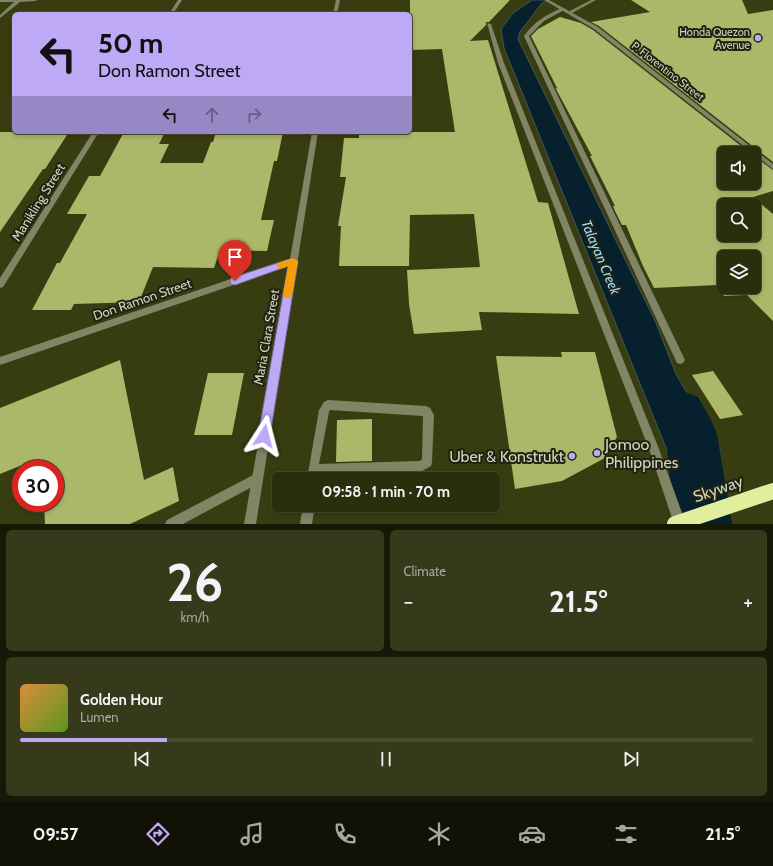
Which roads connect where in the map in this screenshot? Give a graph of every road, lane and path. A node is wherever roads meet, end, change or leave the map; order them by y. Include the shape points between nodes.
1 (35, 0) edge
2 (180, 0) edge
3 (338, 0) edge
4 (594, 0) edge
5 (0, 1) edge
6 (18, 1) edge
7 (547, 1) edge
8 (567, 10) junction
9 (172, 12) edge
10 (335, 12) edge
11 (0, 17) edge
12 (489, 24) dead end
13 (95, 134) edge
14 (315, 134) edge
15 (773, 167) edge
16 (293, 261) junction
17 (0, 284) edge
18 (680, 360) dead end
19 (0, 361) edge
20 (312, 474) edge
21 (257, 478) junction
22 (773, 491) edge
23 (307, 512) edge
24 (171, 524) edge
25 (250, 524) edge
26 (306, 524) edge
27 (675, 524) edge
28 (680, 524) edge

1 - 6 street
2 - 9 street
3 - 10 street
4 - 8 street
5 - 6 street
6 - 11 street
7 - 8 street, P. Florentino Street
8 - 15 street, P. Florentino Street via 596,28
8 - 18 street via 540,20 526,36
12 - 28 street via 504,71 654,449
13 - 17 street, Manikling Street
14 - 16 street, Maria Clara Street
16 - 19 street, Don Ramon Street
16 - 21 street, Maria Clara Street
20 - 20 street via 422,466 427,462 429,415 426,411 328,405 324,410
21 - 24 street
21 - 25 street, Maria Clara Street
22 - 27 highway, Skyway, bridge
23 - 26 street

